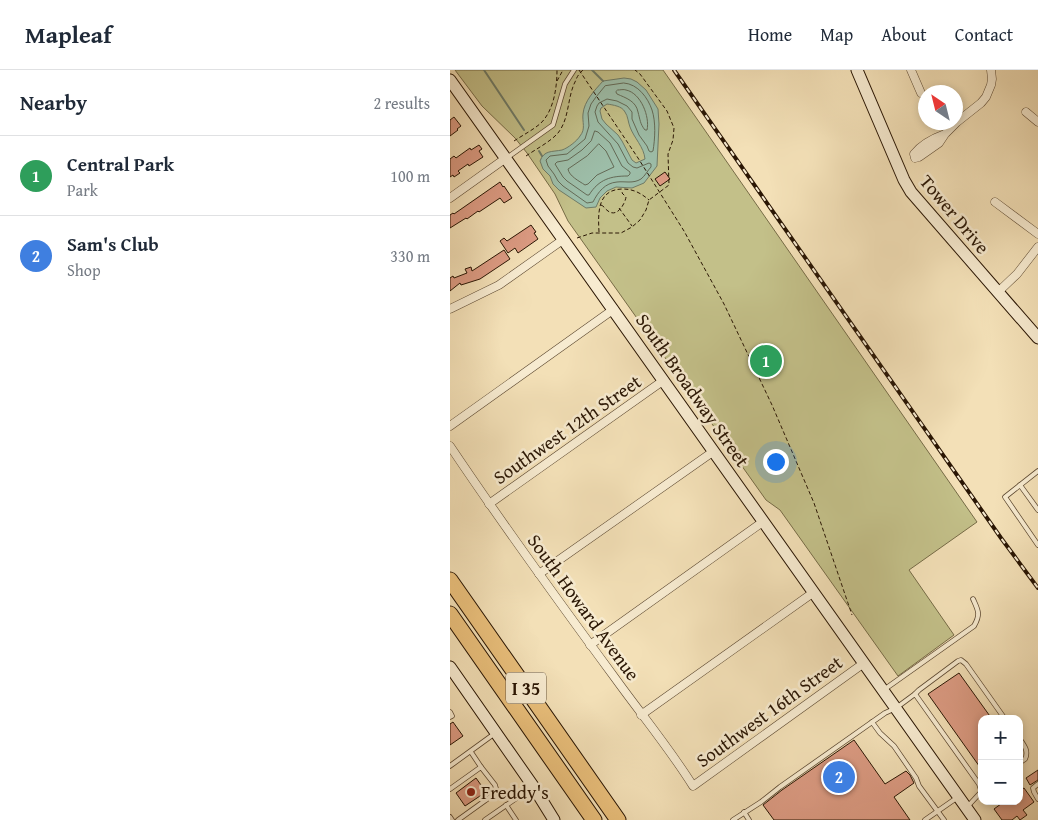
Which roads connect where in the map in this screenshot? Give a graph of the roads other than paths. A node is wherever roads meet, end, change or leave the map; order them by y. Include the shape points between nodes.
1 (574, 70) edge
2 (858, 70) edge
3 (911, 70) edge
4 (991, 70) edge
5 (452, 86) edge
6 (918, 86) edge
7 (1026, 112) dead end
8 (1038, 122) edge
9 (945, 134) dead end
10 (506, 158) junction
11 (450, 198) edge
12 (995, 202) dead end
13 (1038, 234) edge
14 (564, 239) junction
15 (1038, 247) edge
16 (998, 292) junction
17 (450, 309) edge
18 (614, 309) junction
19 (1038, 338) edge
20 (664, 380) junction
21 (450, 426) edge
22 (450, 446) edge
23 (714, 451) junction
24 (1038, 471) edge
25 (1020, 486) junction
26 (489, 504) junction
27 (1038, 510) edge
28 (764, 521) junction
29 (1038, 545) edge
30 (539, 574) junction
31 (450, 580) edge
32 (814, 592) junction
33 (972, 599) dead end
34 (450, 614) edge
35 (590, 644) junction
36 (864, 663) junction
37 (450, 667) edge
38 (883, 690) junction
39 (915, 694) junction
40 (896, 708) junction
41 (450, 712) edge
42 (641, 714) junction
43 (1002, 715) edge
44 (450, 717) edge
45 (872, 722) junction
46 (496, 733) junction
47 (1023, 744) edge
48 (470, 752) junction
49 (1023, 760) edge
50 (450, 766) edge
51 (481, 767) junction
52 (978, 783) edge
53 (1038, 784) edge
54 (533, 786) junction
55 (693, 786) joint
56 (450, 789) edge
57 (978, 794) edge
58 (958, 796) junction
59 (1038, 799) edge
60 (506, 806) junction
61 (966, 807) junction
62 (938, 811) junction
63 (744, 812) junction
64 (515, 818) edge
65 (458, 820) edge
66 (485, 820) edge
67 (510, 820) edge
68 (554, 820) edge
69 (594, 820) edge
70 (618, 820) edge
71 (733, 820) edge
72 (749, 820) edge
73 (925, 820) edge
74 (944, 820) edge
75 (975, 820) edge

1 - 10 lane via 564,84 553,125
2 - 16 main road, Tower Drive via 911,192
3 - 6 street
4 - 9 street via 991,85 981,104
5 - 10 main road, South Broadway Street
7 - 8 street
10 - 11 street
10 - 14 main road, South Broadway Street
12 - 13 street
14 - 17 street via 499,285
14 - 18 main road, South Broadway Street
15 - 16 street
16 - 19 main road, Tower Drive
18 - 20 main road, South Broadway Street
18 - 21 street
20 - 23 main road, South Broadway Street
20 - 26 street, Southwest 12th Street
22 - 26 street, South Howard Avenue
23 - 28 main road, South Broadway Street
23 - 30 street
24 - 25 lane
25 - 27 lane
25 - 29 lane via 1004,496
26 - 30 street, South Howard Avenue
28 - 32 main road, South Broadway Street
28 - 35 street
30 - 35 street, South Howard Avenue
31 - 70 highway, I 35
32 - 36 main road, South Broadway Street
32 - 42 street
33 - 38 lane via 978,612 974,626
34 - 69 highway, I 35
35 - 42 street, South Howard Avenue
36 - 38 main road, South Broadway Street
36 - 55 street, Southwest 16th Street
37 - 46 main road
38 - 40 main road, South Broadway Street
39 - 40 lane
39 - 43 lane via 961,660
39 - 52 lane
40 - 45 lane
40 - 58 main road, South Broadway Street
41 - 44 lane
42 - 55 street, South Howard Avenue
45 - 62 lane via 894,746
45 - 63 lane
46 - 48 lane
46 - 54 main road
47 - 49 lane via 1027,752
48 - 50 lane
48 - 51 lane
51 - 56 lane
51 - 65 lane via 496,792
53 - 59 lane via 1033,788
54 - 60 lane
54 - 68 main road
57 - 61 lane
58 - 61 main road, South Broadway Street
58 - 62 lane
60 - 64 lane
60 - 66 lane
61 - 75 main road, South Broadway Street
62 - 73 lane
62 - 74 lane
63 - 71 lane
63 - 72 lane
64 - 67 lane

